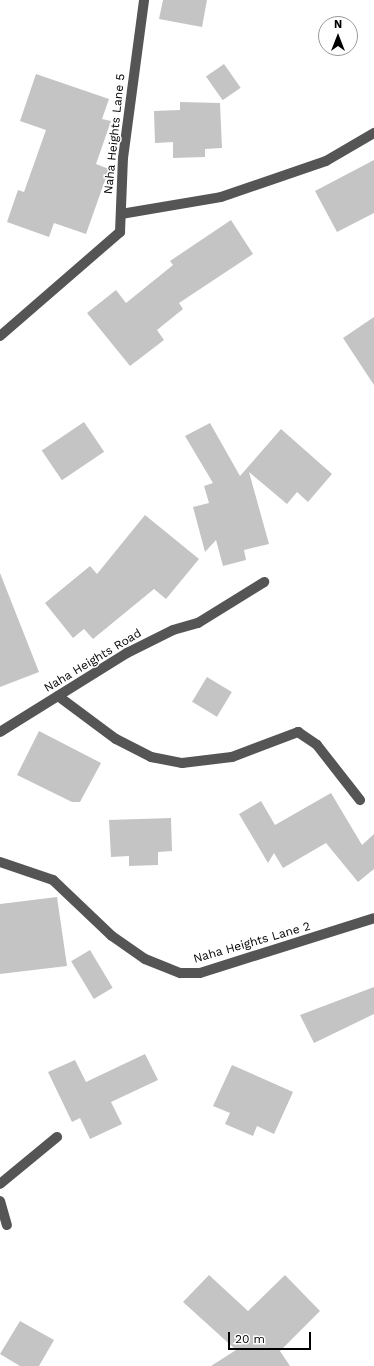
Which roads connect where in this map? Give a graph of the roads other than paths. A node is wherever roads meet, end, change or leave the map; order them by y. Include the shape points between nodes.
1 (144, 0) edge
2 (374, 133) edge
3 (121, 214) junction
4 (0, 336) edge
5 (264, 582) dead end
6 (58, 696) junction
7 (0, 732) edge
8 (360, 800) dead end
9 (0, 862) edge
10 (374, 918) edge
11 (57, 1137) dead end
12 (0, 1184) edge
13 (0, 1201) edge
14 (7, 1225) dead end

1 - 3 street, Naha Heights Lane 5 via 123,158
2 - 3 street via 326,161 221,197
3 - 4 street, Naha Heights Lane 5 via 120,232
5 - 6 street, Naha Heights Road via 198,623 173,630 127,653
6 - 7 street, Naha Heights Road
6 - 8 street via 116,739 151,757 182,763 232,757 298,732 317,745
9 - 10 street, Naha Heights Lane 2 via 53,880 112,936 145,959 180,973 200,973
11 - 12 street
13 - 14 street

